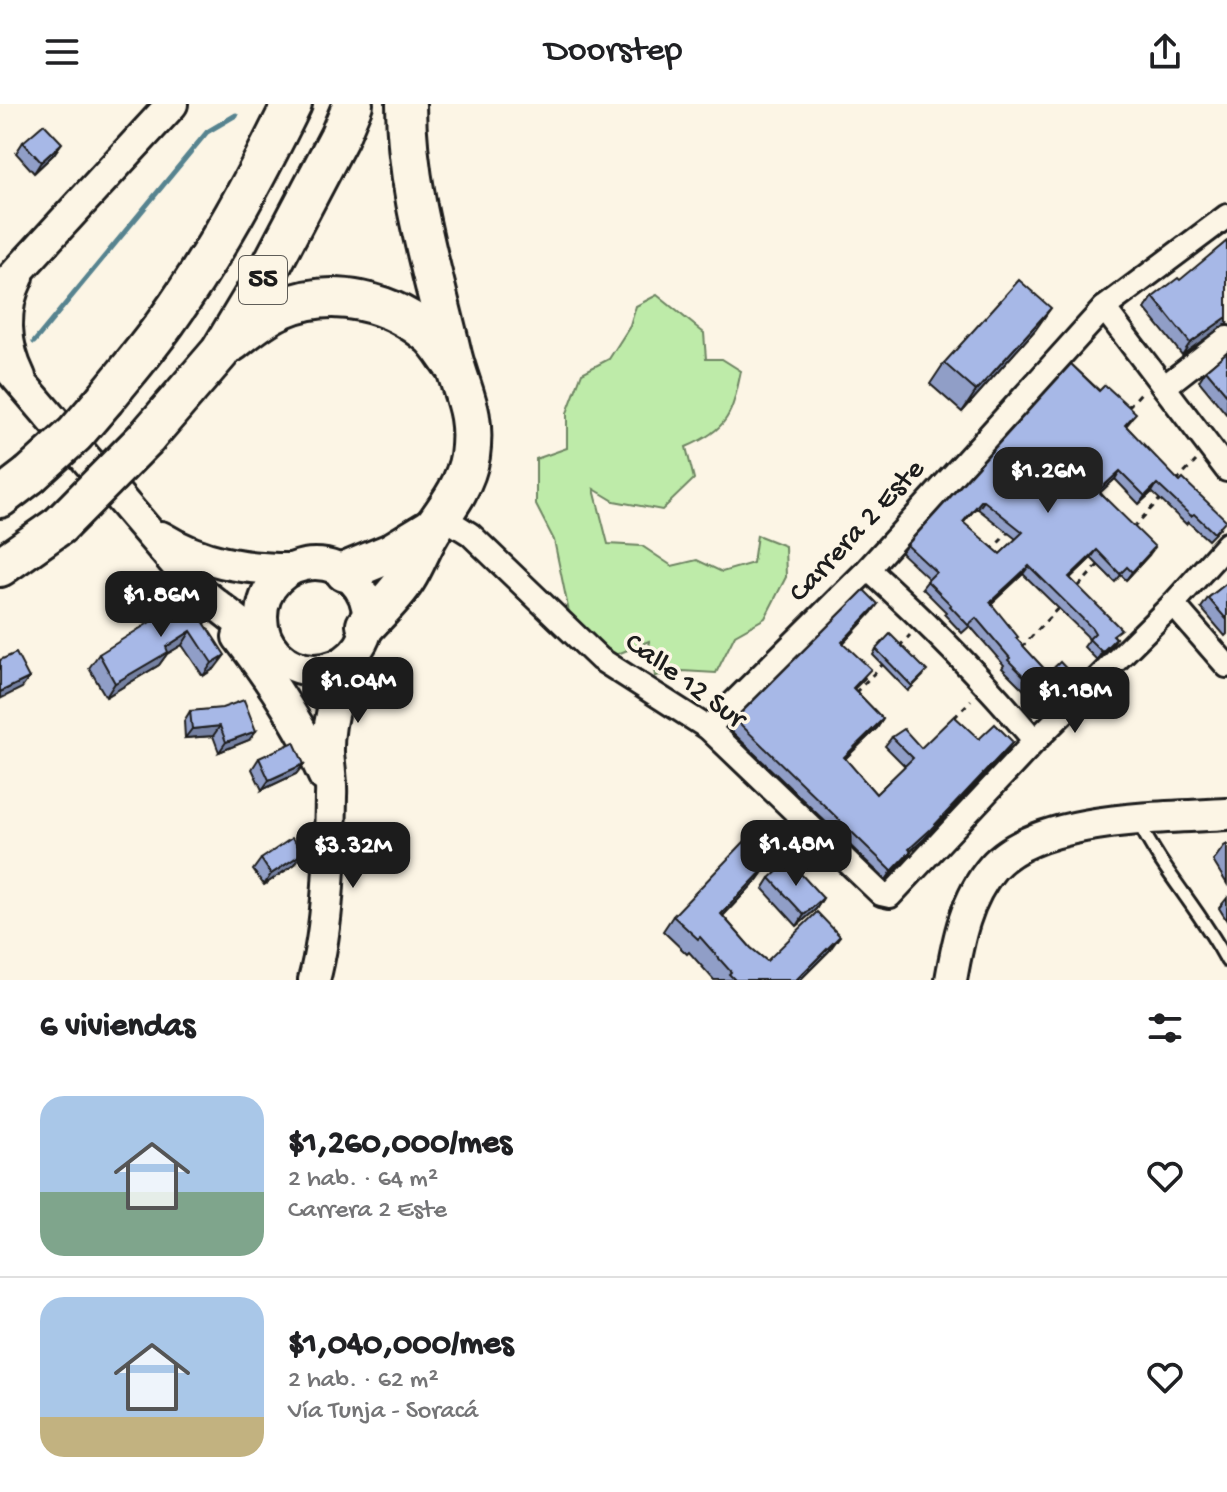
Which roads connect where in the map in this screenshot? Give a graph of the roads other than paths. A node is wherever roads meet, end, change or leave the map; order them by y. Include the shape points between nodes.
1 (172, 104) edge
2 (292, 104) edge
3 (353, 104) edge
4 (406, 104) edge
5 (1227, 216) edge
6 (20, 263) edge
7 (0, 295) edge
8 (1104, 308) junction
9 (1227, 338) edge
10 (220, 352) junction
11 (0, 358) edge
12 (456, 369) junction
13 (1160, 382) junction
14 (12, 388) edge
15 (1227, 470) edge
16 (0, 498) edge
17 (438, 522) junction
18 (143, 526) junction
19 (1227, 544) edge
20 (0, 567) edge
21 (289, 569) junction
22 (868, 569) junction
23 (345, 572) junction
24 (198, 590) junction
25 (1173, 604) junction
26 (361, 639) junction
27 (280, 655) junction
28 (1227, 666) edge
29 (708, 728) junction
30 (1035, 741) junction
31 (328, 749) junction
32 (332, 792) junction
33 (1227, 814) edge
34 (1138, 820) junction
35 (1227, 961) edge
36 (314, 980) edge
37 (951, 980) edge

1 - 6 main road
2 - 16 highway, 55, bridge via 264,162 165,323 75,434
3 - 10 highway, 55 via 268,272
4 - 12 highway via 416,209
5 - 8 street, Carrera 2 Este
6 - 7 main road
6 - 14 main road via 7,337
8 - 13 street
8 - 22 street, Carrera 2 Este
9 - 13 street
10 - 12 highway via 283,308 323,298 364,300 402,315 433,338
10 - 20 highway, 55, bridge via 146,438 60,525
11 - 14 main road
12 - 17 highway via 472,426 470,459
13 - 15 street
14 - 18 main road via 63,432
17 - 23 highway via 391,553
17 - 26 highway
17 - 29 street, Calle 12 Sur via 470,534 600,659
18 - 21 main road via 198,556 227,565
18 - 24 main road
19 - 25 street
21 - 23 main road via 327,565
21 - 27 main road via 272,585 263,605 262,627
22 - 29 street, Carrera 2 Este
22 - 30 street via 987,684
23 - 26 main road via 367,606
24 - 27 main road
24 - 32 main road via 274,684
25 - 28 street
25 - 30 street
26 - 27 main road via 335,666 311,670
26 - 31 main road via 341,683
27 - 31 main road via 303,690
29 - 30 street, Calle 12 Sur via 881,894 890,896
31 - 32 main road
32 - 36 main road
33 - 34 main road
34 - 35 lane
34 - 37 main road via 1060,831 1024,845 994,865 963,922

